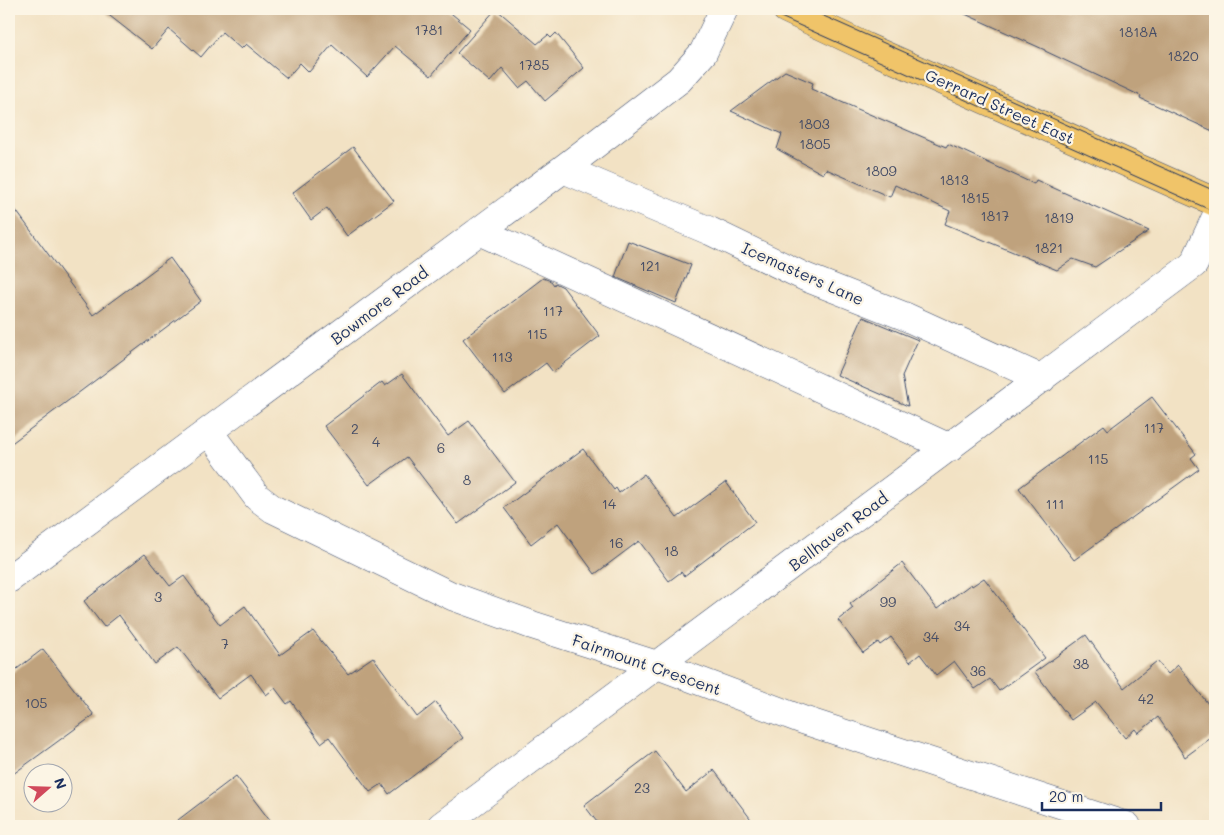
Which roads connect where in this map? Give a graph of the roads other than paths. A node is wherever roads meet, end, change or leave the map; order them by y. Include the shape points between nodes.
1 (724, 9) edge
2 (786, 9) edge
3 (564, 169) junction
4 (1215, 202) edge
5 (1215, 219) edge
6 (479, 231) junction
7 (1042, 379) junction
8 (209, 432) junction
9 (950, 448) junction
10 (9, 579) edge
11 (657, 665) junction
12 (441, 826) edge
13 (1128, 826) edge

1 - 3 street, Bowmore Road via 703,54 678,80
2 - 4 main road, Gerrard Street East
3 - 6 street, Bowmore Road
3 - 7 street, Icemasters Lane
5 - 7 street, Bellhaven Road via 1194,264
6 - 8 street, Bowmore Road
6 - 9 street
7 - 9 street, Bellhaven Road
8 - 10 street, Bowmore Road
8 - 11 street, Fairmount Crescent via 257,497 273,509 452,596
9 - 11 street, Bellhaven Road
11 - 12 street, Bellhaven Road
11 - 13 street, Fairmount Crescent via 803,720

